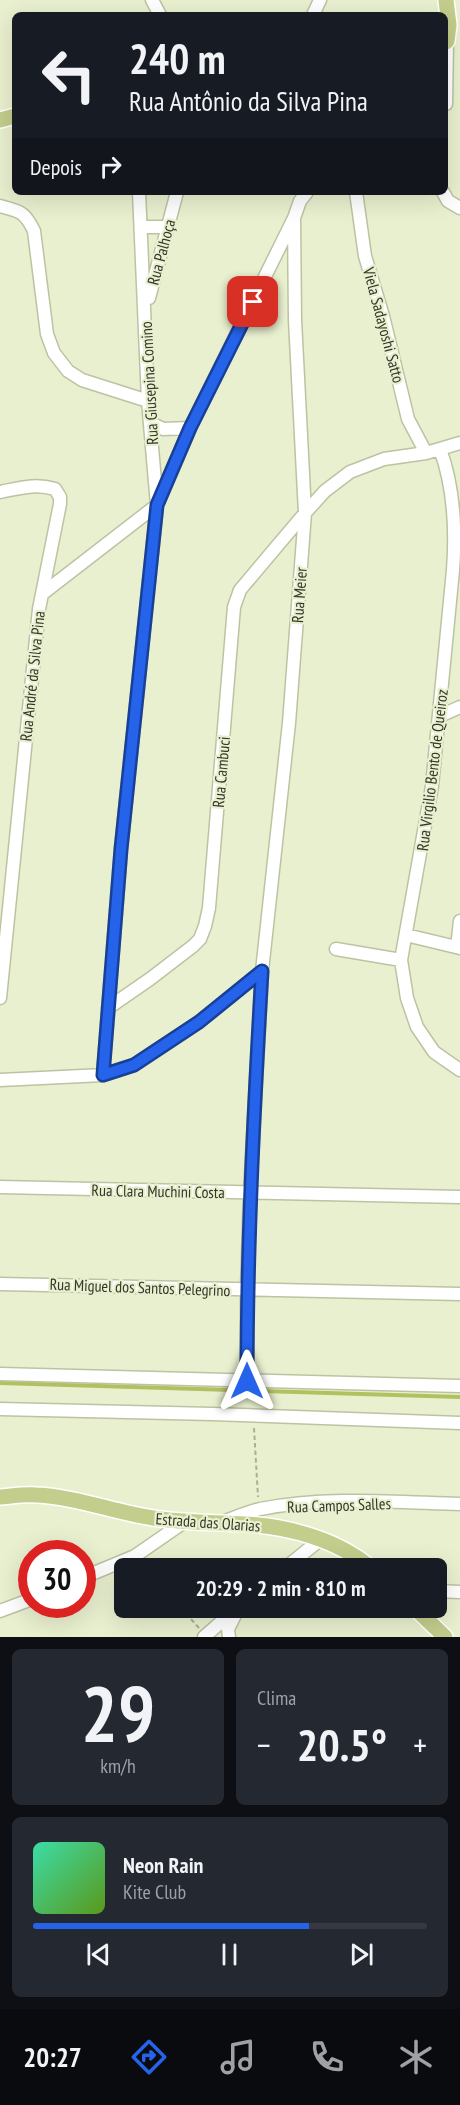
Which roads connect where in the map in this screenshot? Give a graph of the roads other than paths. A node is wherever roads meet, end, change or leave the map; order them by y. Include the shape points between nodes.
1 (139, 195) edge
2 (176, 195) edge
3 (305, 195) edge
4 (356, 195) edge
5 (445, 195) edge
6 (0, 206) edge
7 (460, 208) edge
8 (294, 218) junction
9 (141, 227) junction
10 (167, 227) junction
11 (145, 311) junction
12 (148, 401) junction
13 (151, 423) junction
14 (190, 428) junction
15 (460, 443) edge
16 (440, 449) junction
17 (426, 453) junction
18 (0, 492) edge
19 (157, 505) junction
20 (305, 513) junction
21 (457, 568) edge
22 (42, 594) junction
23 (460, 707) edge
24 (440, 716) junction
25 (460, 921) edge
26 (406, 935) junction
27 (458, 948) edge
28 (336, 949) dead end
29 (401, 960) junction
30 (262, 971) junction
31 (0, 998) edge
32 (108, 1008) junction
33 (460, 1070) edge
34 (103, 1075) junction
35 (0, 1080) edge
36 (0, 1187) edge
37 (250, 1193) junction
38 (460, 1197) edge
39 (0, 1284) edge
40 (247, 1290) junction
41 (460, 1294) edge
42 (0, 1374) edge
43 (247, 1381) junction
44 (460, 1386) edge
45 (0, 1409) edge
46 (460, 1423) edge
47 (0, 1497) edge
48 (460, 1504) edge
49 (184, 1522) junction
50 (221, 1523) junction
51 (321, 1539) junction
52 (298, 1558) edge
53 (353, 1558) edge
54 (96, 1572) edge
55 (18, 1604) edge
56 (0, 1611) edge
57 (226, 1618) edge
58 (233, 1618) edge
59 (425, 1618) edge
60 (205, 1636) edge
61 (444, 1636) edge
62 (229, 1637) edge

1 - 9 street, Rua Giusepina Comino
2 - 10 street, Rua Palhoça
3 - 8 street, Rua André da Silva Pina
4 - 17 street, Viela Sadayoshi Satto via 365,256 408,418
5 - 7 street
6 - 12 street via 27,218 34,231 47,334 54,353 68,371 82,380
8 - 14 street, Rua André da Silva Pina
8 - 20 street, Rua Meier
9 - 10 street
9 - 11 street, Rua Giusepina Comino
10 - 11 street, Rua Palhoça
11 - 12 street, Rua Giusepina Comino
12 - 13 street, Rua Giusepina Comino
13 - 14 street via 163,429
13 - 19 street, Rua Giusepina Comino
14 - 19 street, Rua André da Silva Pina
15 - 16 street, Rua Cambuci
16 - 17 street, Rua Cambuci
16 - 21 street, Rua Virgilio Bento de Queiroz via 449,477
17 - 20 street, Rua Cambuci via 384,459 350,472
18 - 22 street via 42,485 55,489 60,496
19 - 22 street, Rua André da Silva Pina
19 - 32 street, Rua Giusepina Comino
20 - 30 street, Rua Meier via 289,723
20 - 32 street, Rua Cambuci via 240,590 234,607 209,908 200,939
21 - 24 street, Rua Virgilio Bento de Queiroz
22 - 31 street, Rua André da Silva Pina
23 - 24 street
24 - 26 street, Rua Virgilio Bento de Queiroz
25 - 27 street
26 - 27 street
26 - 29 street, Rua Virgilio Bento de Queiroz
28 - 29 street
29 - 33 street, Rua Virgilio Bento de Queiroz via 417,1027 434,1052
30 - 34 street via 199,1022 134,1065
30 - 37 street, Rua Meier
32 - 34 street, Rua Giusepina Comino
34 - 35 street
36 - 37 street, Rua Clara Muchini Costa
37 - 38 street, Rua Clara Muchini Costa
37 - 40 street, Rua Meier
39 - 40 street, Rua Miguel dos Santos Pelegrino
40 - 41 street, Rua Miguel dos Santos Pelegrino
40 - 43 street, Rua Meier
42 - 43 street
43 - 44 street
45 - 46 street
47 - 49 main road, Estrada das Olarias via 59,1498 121,1513
48 - 50 street, Rua Campos Salles via 342,1502 258,1509
49 - 50 main road, Estrada das Olarias
49 - 54 street via 135,1556
50 - 51 main road, Estrada das Olarias via 269,1526
51 - 52 street
51 - 53 main road, Estrada das Olarias
55 - 56 street
57 - 60 street
58 - 62 street
59 - 61 main road

